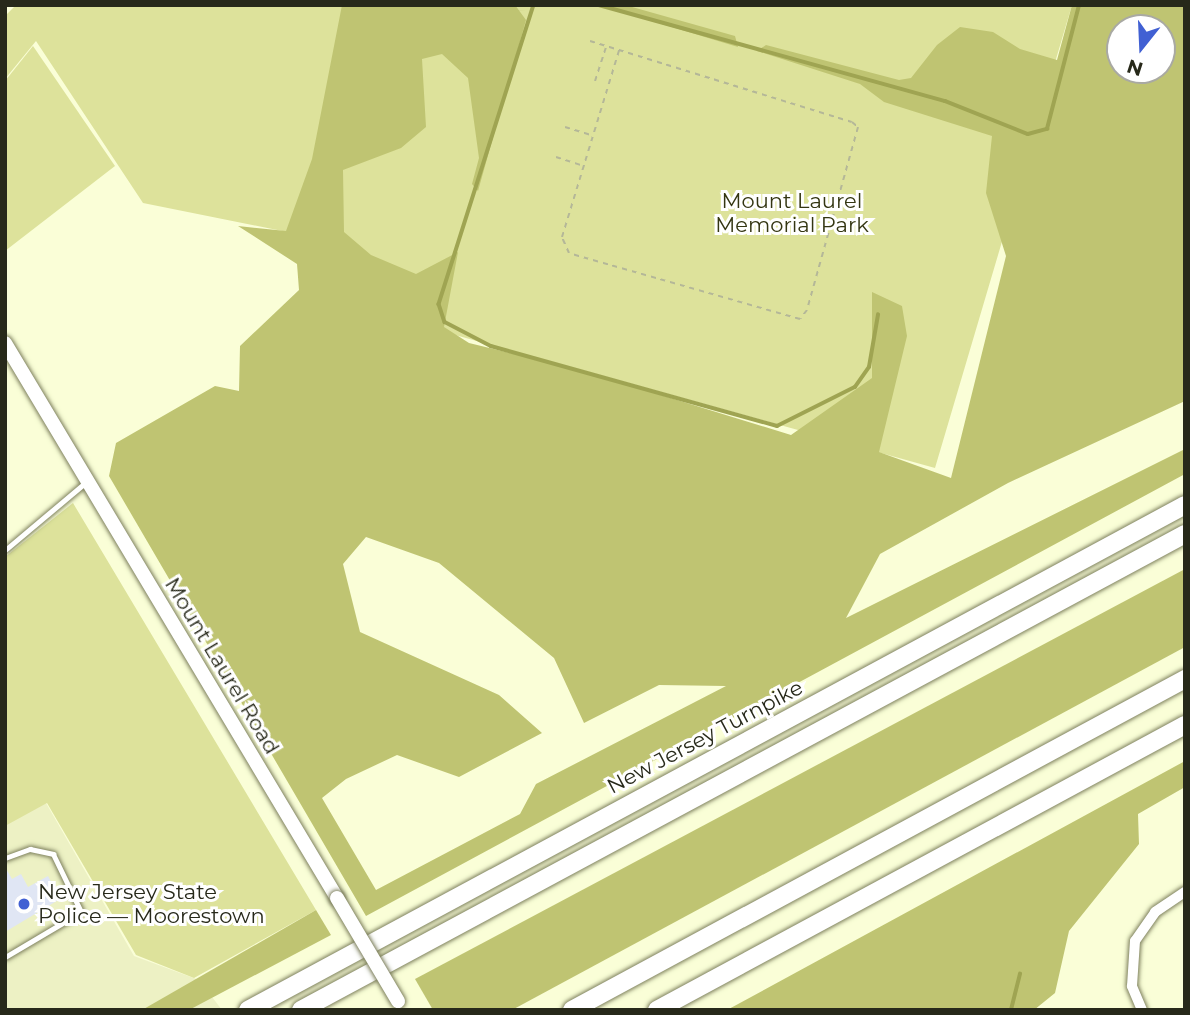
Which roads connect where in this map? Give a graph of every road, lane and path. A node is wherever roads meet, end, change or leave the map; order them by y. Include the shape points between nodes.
1 (590, 41) dead end
2 (606, 46) junction
3 (619, 50) junction
4 (595, 81) dead end
5 (565, 127) dead end
6 (593, 135) junction
7 (556, 157) dead end
8 (584, 166) junction
9 (5, 343) edge
10 (87, 481) junction
11 (1185, 505) edge
12 (1185, 534) edge
13 (5, 550) edge
14 (1185, 678) edge
15 (1185, 725) edge
16 (5, 858) edge
17 (1185, 892) edge
18 (5, 957) edge
19 (401, 1005) edge
20 (248, 1010) edge
21 (301, 1010) edge
22 (572, 1010) edge
23 (657, 1010) edge
24 (1142, 1010) edge

1 - 2 path
2 - 3 path
2 - 4 path
3 - 6 path
3 - 8 path via 858,127 805,314 791,320 569,253 562,237
5 - 6 path
6 - 8 path
7 - 8 path
9 - 10 main road, Mount Laurel Road
10 - 13 lane
10 - 19 main road, Mount Laurel Road, bridge
11 - 20 highway, New Jersey Turnpike
12 - 21 highway
14 - 22 highway
15 - 23 highway
16 - 18 lane via 30,849 52,854 81,907 76,919
17 - 24 street via 1155,912 1135,941 1132,986

